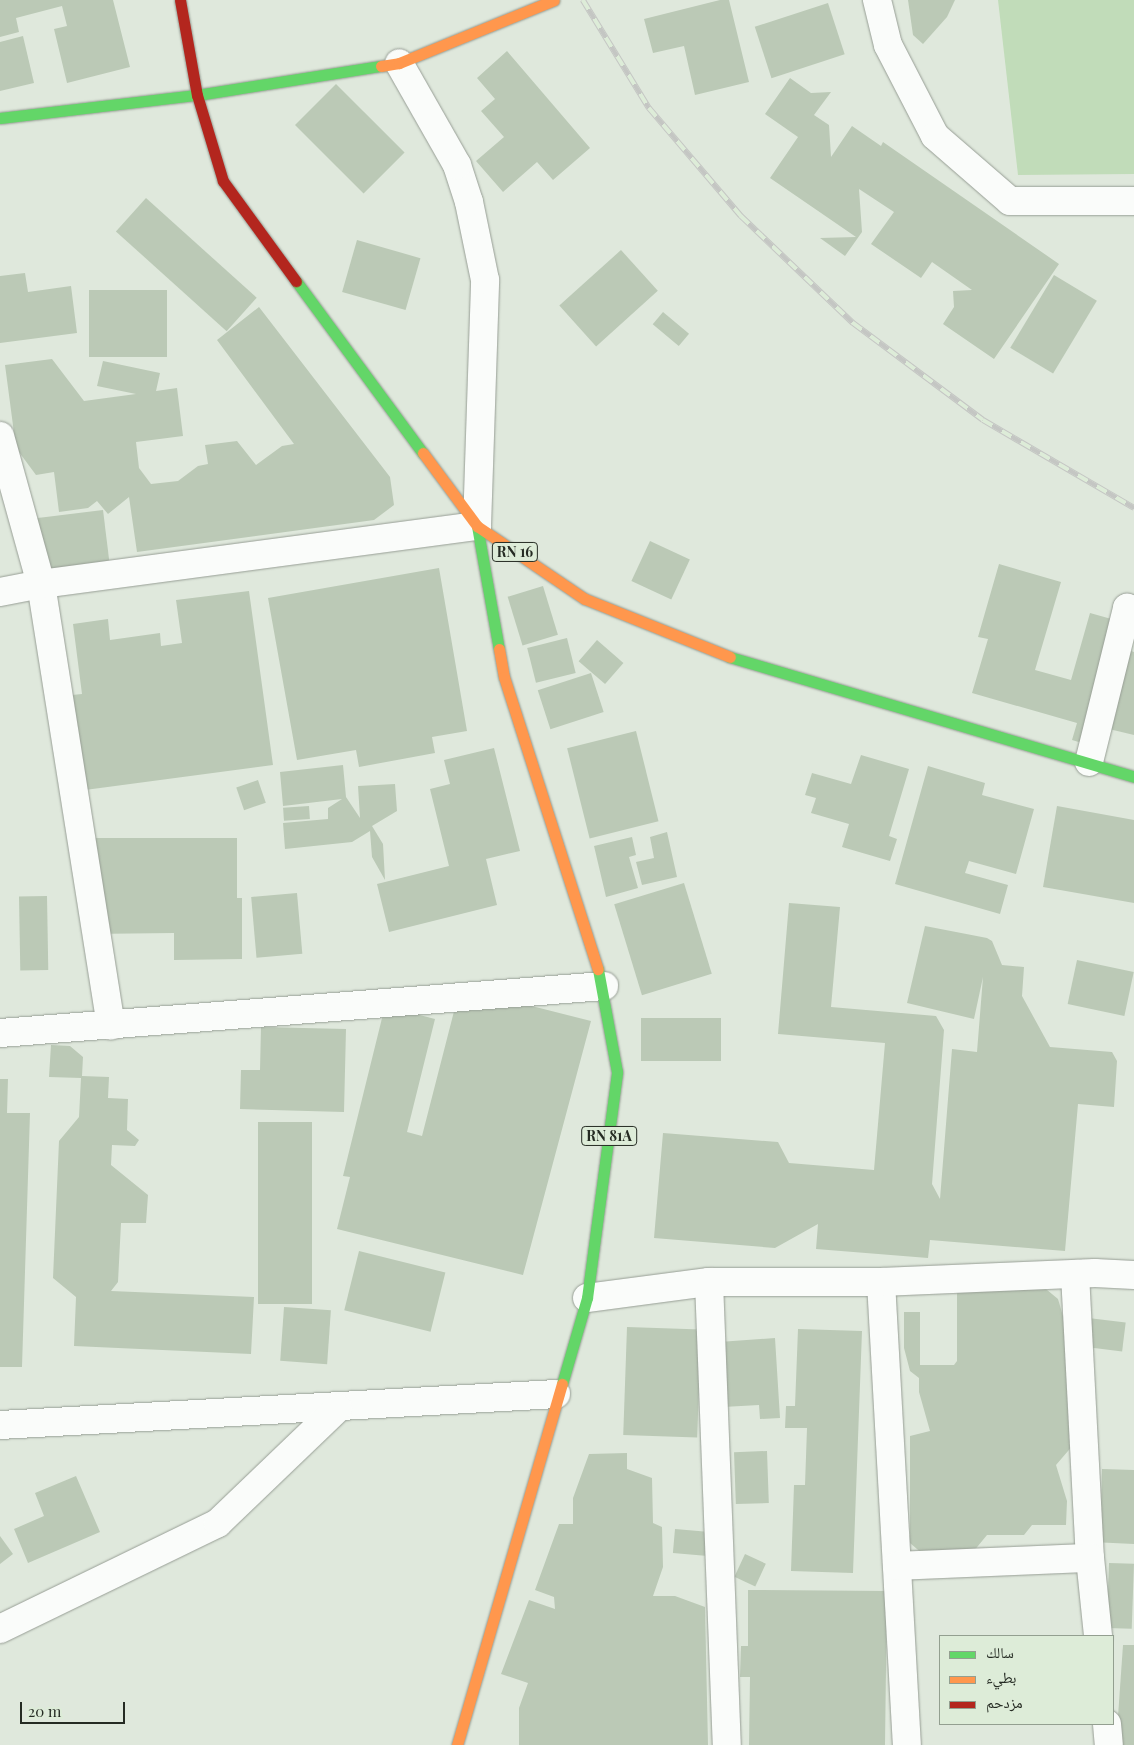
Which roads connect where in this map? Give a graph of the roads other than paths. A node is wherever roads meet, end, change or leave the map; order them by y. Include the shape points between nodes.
1 (180, 0) edge
2 (554, 0) edge
3 (877, 0) edge
4 (399, 63) junction
5 (197, 95) junction
6 (0, 118) edge
7 (1134, 201) edge
8 (0, 436) edge
9 (477, 526) junction
10 (40, 584) junction
11 (0, 592) edge
12 (1134, 610) edge
13 (1089, 762) junction
14 (1134, 777) edge
15 (604, 986) junction
16 (111, 1025) junction
17 (0, 1033) edge
18 (1075, 1274) junction
19 (1134, 1274) edge
20 (709, 1282) junction
21 (882, 1282) junction
22 (587, 1298) junction
23 (556, 1394) junction
24 (338, 1408) junction
25 (0, 1425) edge
26 (1090, 1558) junction
27 (897, 1566) junction
28 (0, 1629) edge
29 (1098, 1635) edge
30 (1107, 1725) edge
31 (457, 1745) edge
32 (727, 1745) edge
33 (907, 1745) edge
34 (1109, 1745) edge

1 - 5 main road, RN 16
2 - 4 main road
3 - 7 street via 888,45 935,136 1010,201
4 - 5 main road
4 - 9 street via 457,165 469,202 485,280
5 - 6 main road
5 - 9 main road, RN 16 via 223,181
8 - 10 street
9 - 10 street
9 - 13 main road, RN 16 via 585,600 729,656
9 - 15 main road, RN 81A via 504,677
10 - 11 street
10 - 16 street
12 - 13 street via 1127,608
13 - 14 main road, RN 16
15 - 16 street
15 - 22 main road, RN 81A via 617,1072
16 - 17 street
18 - 19 street
18 - 21 street
18 - 26 street
20 - 21 street
20 - 22 street
20 - 32 street
21 - 27 street
22 - 23 main road, RN 81A
23 - 24 street
23 - 31 main road, RN 81A
24 - 25 street
24 - 28 street via 218,1523
26 - 27 street
26 - 29 street
27 - 33 street
30 - 34 street

